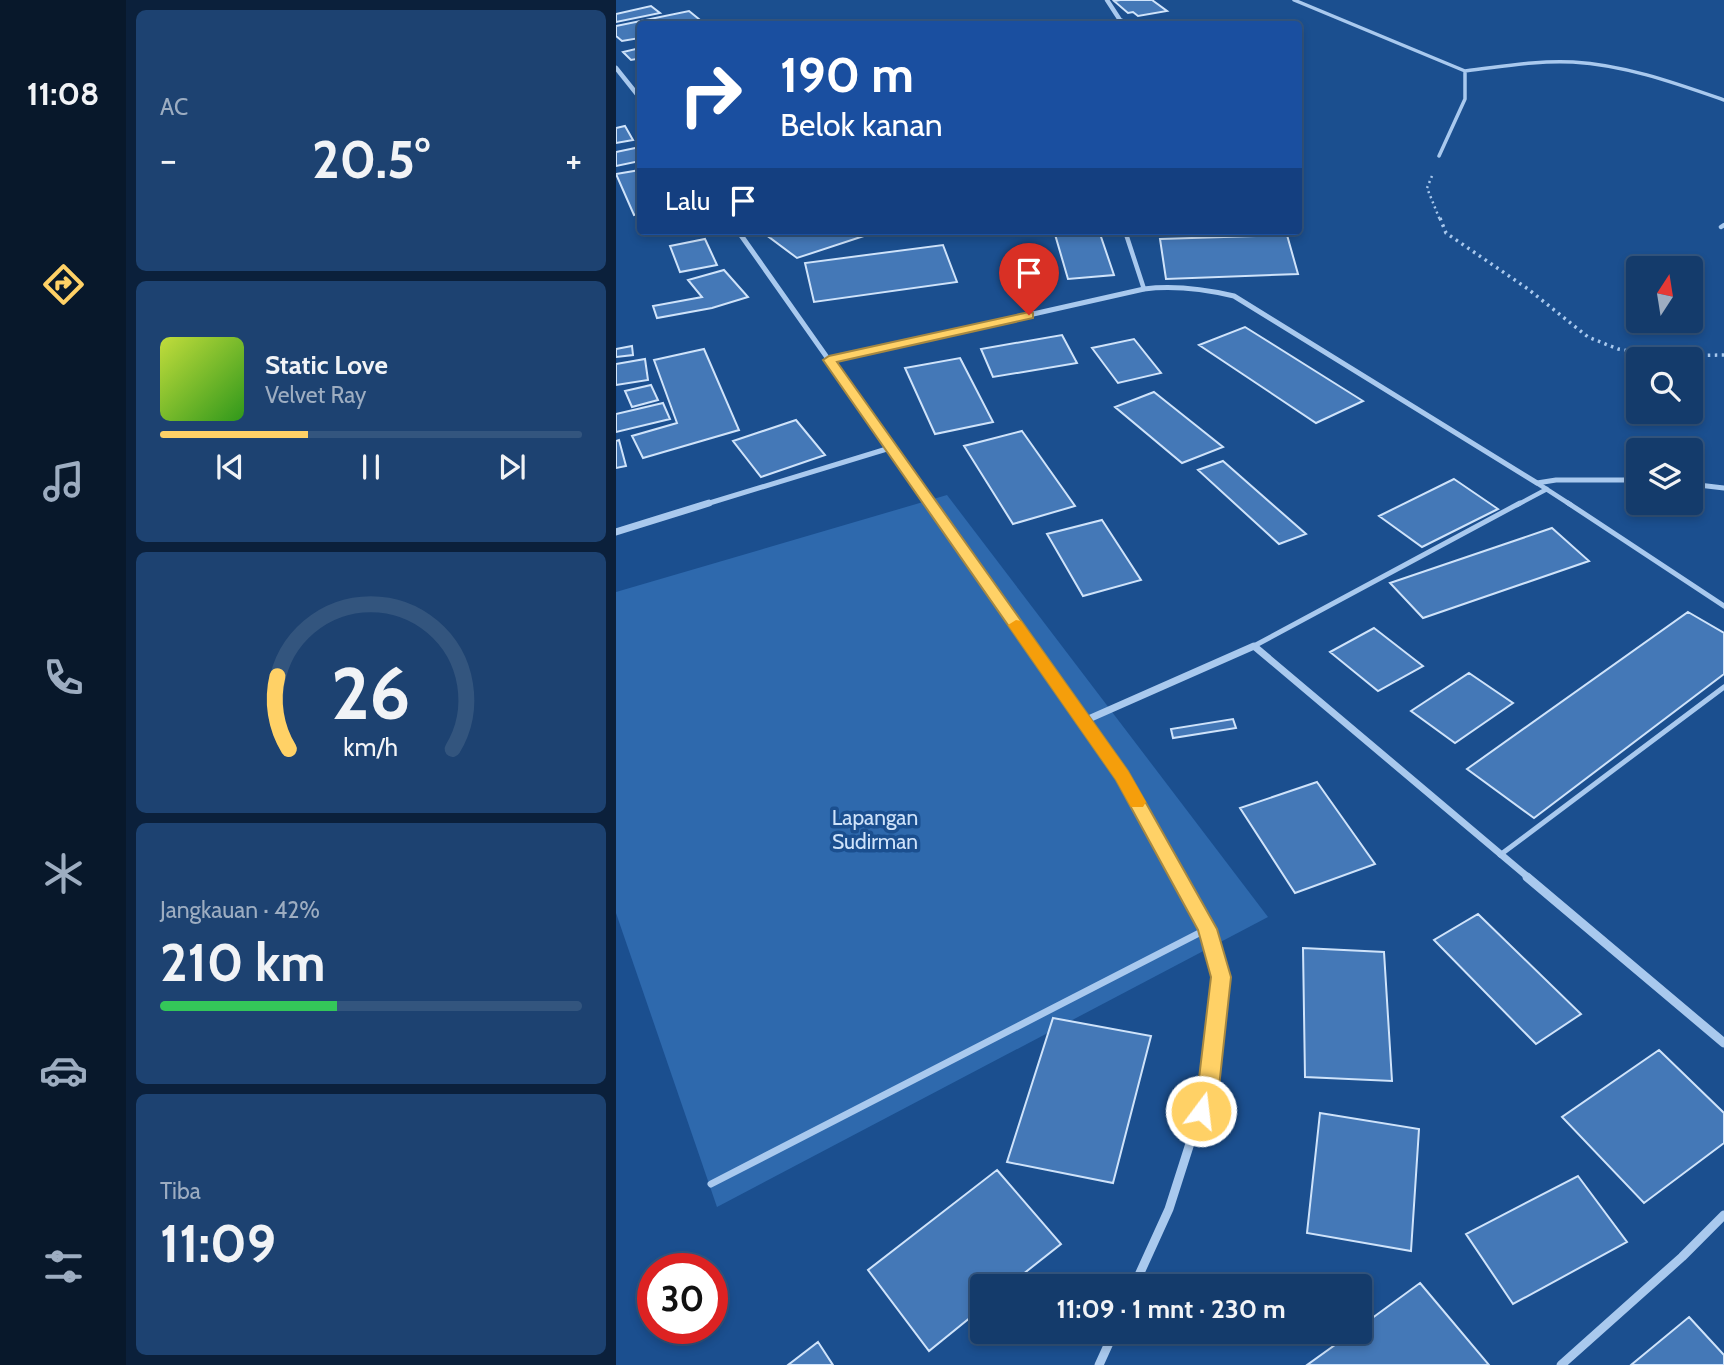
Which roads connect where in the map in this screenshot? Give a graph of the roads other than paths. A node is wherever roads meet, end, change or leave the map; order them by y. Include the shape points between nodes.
1 (1107, 0) edge
2 (1294, 0) edge
3 (1122, 21) edge
4 (616, 68) edge
5 (1465, 71) junction
6 (637, 94) edge
7 (1724, 100) edge
8 (1439, 156) road end
9 (741, 235) edge
10 (1126, 235) edge
11 (1144, 289) junction
12 (829, 360) junction
13 (890, 448) junction
14 (1626, 480) edge
15 (1537, 483) junction
16 (1703, 486) edge
17 (1724, 488) edge
18 (1547, 489) junction
19 (616, 532) edge
20 (1724, 606) edge
21 (1254, 646) junction
22 (1724, 687) edge
23 (1084, 721) junction
24 (1500, 855) junction
25 (1207, 929) junction
26 (1724, 1043) edge
27 (711, 1184) dead end
28 (1724, 1215) edge
29 (1140, 1274) edge
30 (1109, 1344) edge
31 (1099, 1365) edge
32 (1561, 1365) edge

1 - 3 street
2 - 5 lane
4 - 6 street
5 - 7 lane via 1552,62 1593,65
5 - 8 lane via 1465,99
9 - 12 street
10 - 11 lane
11 - 12 street
11 - 15 street via 1170,285 1234,296
12 - 13 street
13 - 19 street
13 - 23 street
14 - 15 street
15 - 18 lane
16 - 17 street
18 - 20 lane
18 - 21 lane
21 - 23 street
21 - 24 street
22 - 24 lane
23 - 25 street via 1122,776
24 - 26 street
25 - 27 lane
25 - 29 street via 1221,977 1209,1087 1170,1209
28 - 32 street
30 - 31 street

